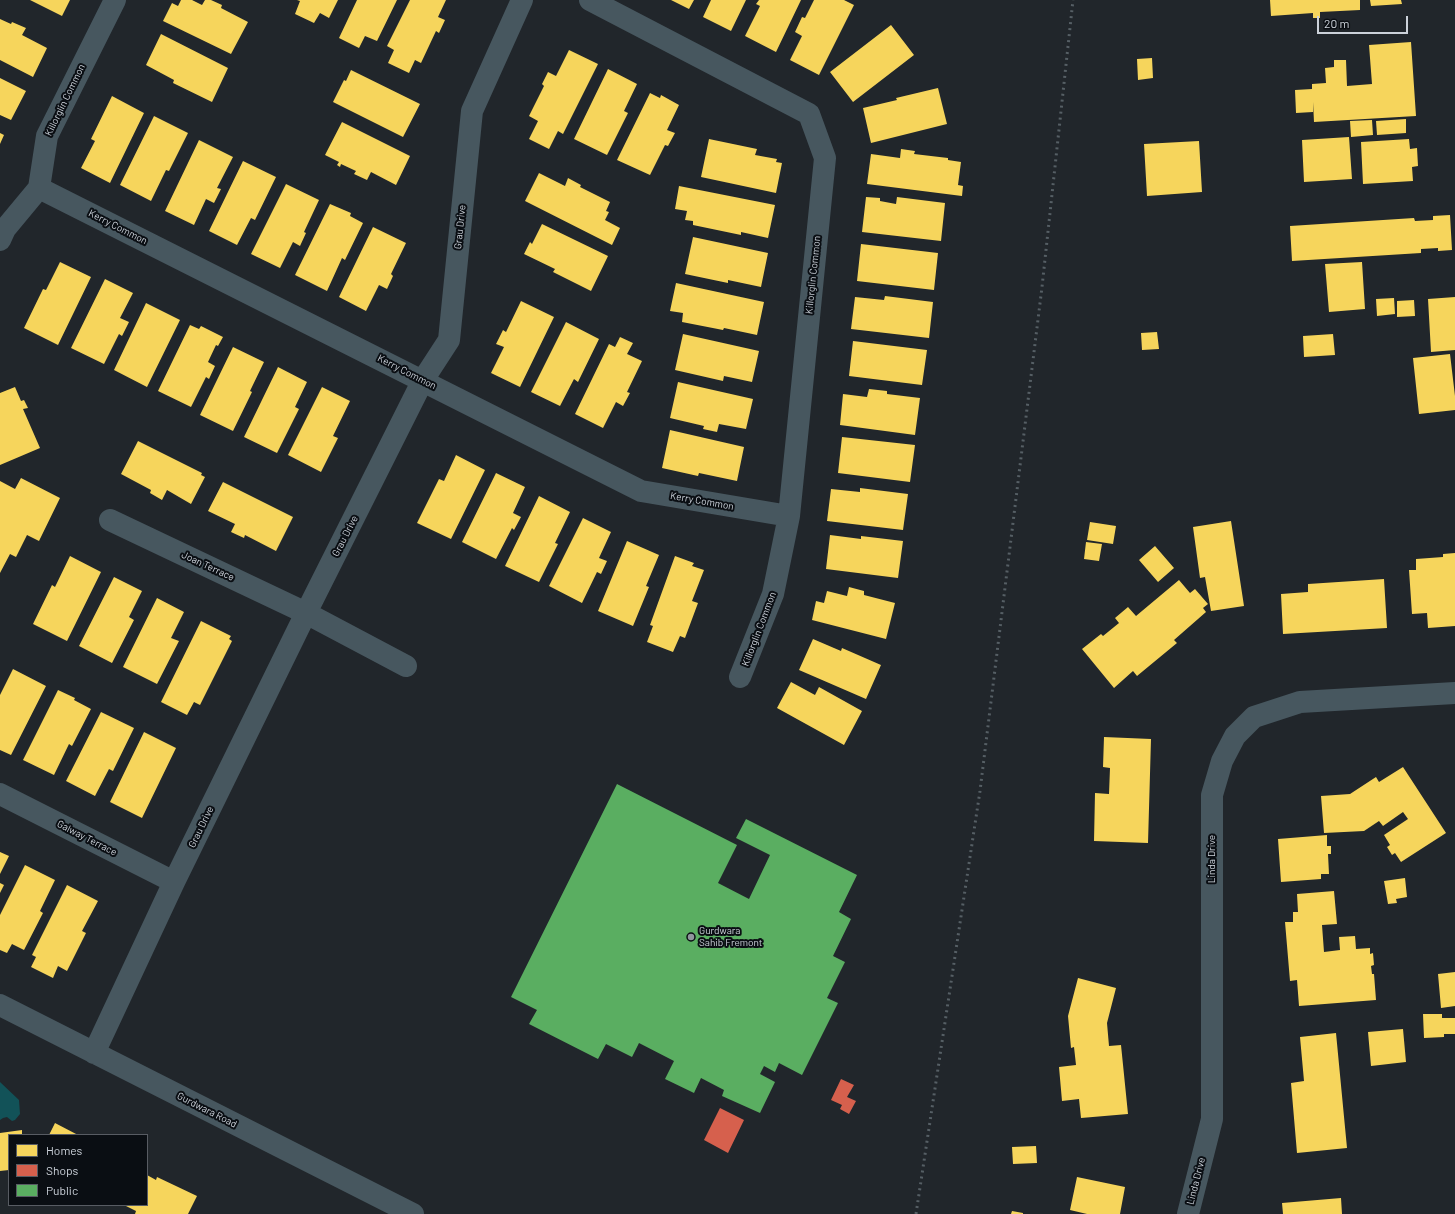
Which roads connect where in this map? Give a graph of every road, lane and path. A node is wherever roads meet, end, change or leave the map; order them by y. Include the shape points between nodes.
1 (115, 0) edge
2 (522, 0) edge
3 (590, 0) edge
4 (39, 188) junction
5 (0, 240) edge
6 (423, 380) junction
7 (788, 516) junction
8 (110, 520) dead end
9 (306, 613) junction
10 (406, 666) dead end
11 (740, 677) dead end
12 (1455, 693) edge
13 (0, 794) edge
14 (174, 882) junction
15 (0, 1005) edge
16 (94, 1053) junction
17 (413, 1214) edge
18 (1188, 1214) edge

1 - 4 street, Killorglin Common via 47,136
2 - 6 street, Grau Drive via 472,111 448,340
3 - 7 street, Killorglin Common via 810,114 825,158
4 - 5 street via 5,229
4 - 6 street, Kerry Common
6 - 7 street, Kerry Common via 641,491
6 - 9 street, Grau Drive
7 - 11 street, Killorglin Common via 773,594
8 - 9 street, Joan Terrace
9 - 10 street, Joan Terrace
9 - 14 street, Grau Drive
12 - 18 street, Linda Drive via 1300,702 1254,717 1235,736 1222,761 1212,795 1212,1119
13 - 14 street, Galway Terrace
14 - 16 street, Grau Drive
15 - 16 street, Gurdwara Road
16 - 17 street, Gurdwara Road

